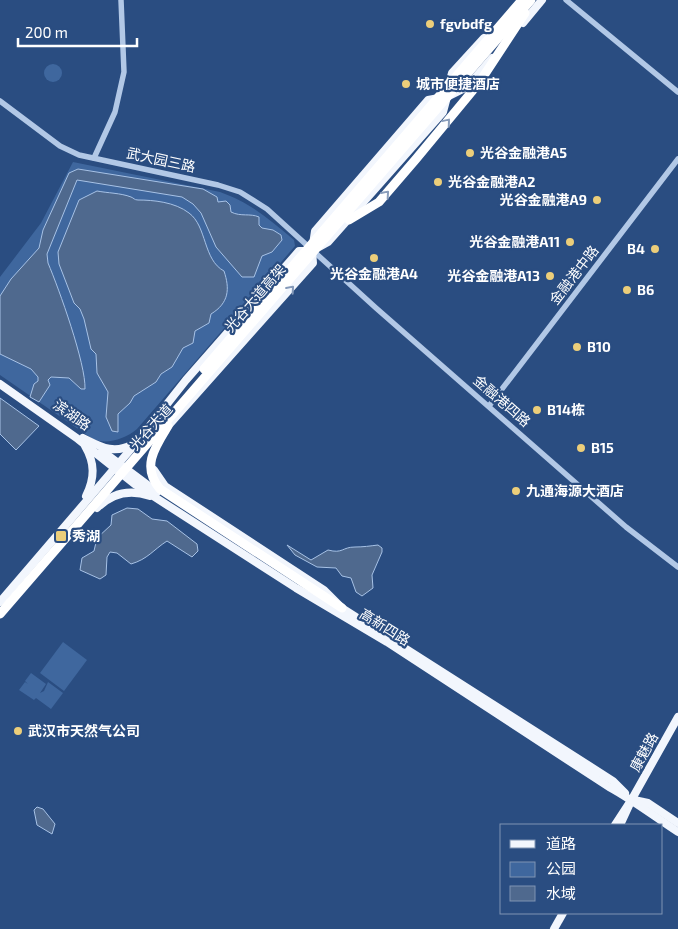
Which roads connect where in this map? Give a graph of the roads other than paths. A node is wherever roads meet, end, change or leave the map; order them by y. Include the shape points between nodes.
1 (121, 0) edge
2 (519, 0) edge
3 (532, 0) edge
4 (542, 0) edge
5 (566, 0) edge
6 (504, 16) joint
7 (678, 92) edge
8 (447, 97) junction
9 (0, 101) edge
10 (94, 158) junction
11 (678, 159) edge
12 (349, 220) junction
13 (312, 251) junction
14 (0, 380) edge
15 (0, 384) edge
16 (194, 389) junction
17 (489, 406) junction
18 (165, 429) junction
19 (79, 438) junction
20 (137, 442) junction
21 (115, 465) junction
22 (126, 473) junction
23 (160, 500) junction
24 (94, 511) junction
25 (76, 514) junction
26 (678, 567) edge
27 (0, 603) edge
28 (342, 608) junction
29 (0, 614) edge
30 (0, 619) edge
31 (678, 717) edge
32 (632, 799) junction
33 (678, 823) edge
34 (616, 824) edge
35 (620, 824) edge
36 (678, 832) edge
37 (563, 914) edge
38 (568, 914) edge
39 (554, 929) edge
40 (559, 929) edge

1 - 10 street via 122,81 115,112
2 - 6 highway
2 - 27 highway, 光谷大道高架
12 -> 3 highway via 379,202 416,159 479,83
3 - 16 highway, 光谷大道高架
4 - 8 main road, 光谷大道 via 467,86
5 - 7 street
6 - 8 main road, 光谷大道 via 452,73
8 - 12 main road, 光谷大道 via 443,112
8 - 13 main road, 光谷大道 via 428,100 404,127 315,231
9 - 10 street, 武大园三路 via 60,146
10 - 13 street, 武大园三路 via 240,192 267,209
11 - 17 street, 金融港中路
12 - 13 main road, 光谷大道 via 328,242
13 - 17 street, 金融港四路
18 -> 13 main road, 光谷大道 via 313,263
13 - 20 main road, 光谷大道 via 299,251 186,380
14 - 19 main road, 滨湖路
15 - 19 main road, 滨湖路
16 - 28 highway via 152,454 150,472 153,481 179,503
16 - 29 highway, 光谷大道高架
17 - 26 street, 金融港四路 via 626,527
18 - 22 main road, 光谷大道
18 - 28 main road, 高新四路 via 153,451 153,470 165,486 324,590
19 - 20 main road via 105,449 117,450
19 - 21 main road, 滨湖路
19 - 25 main road via 90,454 93,477
20 - 21 main road, 光谷大道
21 - 22 main road, 滨湖路
21 - 25 main road, 光谷大道
22 - 23 main road, 高新四路
22 - 24 main road, 光谷大道
22 - 28 main road, 高新四路
23 - 24 main road via 123,492 103,501
23 - 32 main road, 高新四路 via 387,642 608,787
24 - 30 main road, 光谷大道
25 - 27 main road, 光谷大道
28 - 32 main road, 高新四路 via 613,781
31 - 32 main road, 康魅路
32 - 33 main road, 高新四路 via 648,804
32 - 34 main road, 康魅路
32 - 35 main road, 康魅路
32 - 36 main road, 高新四路
37 - 39 main road
38 - 40 main road

